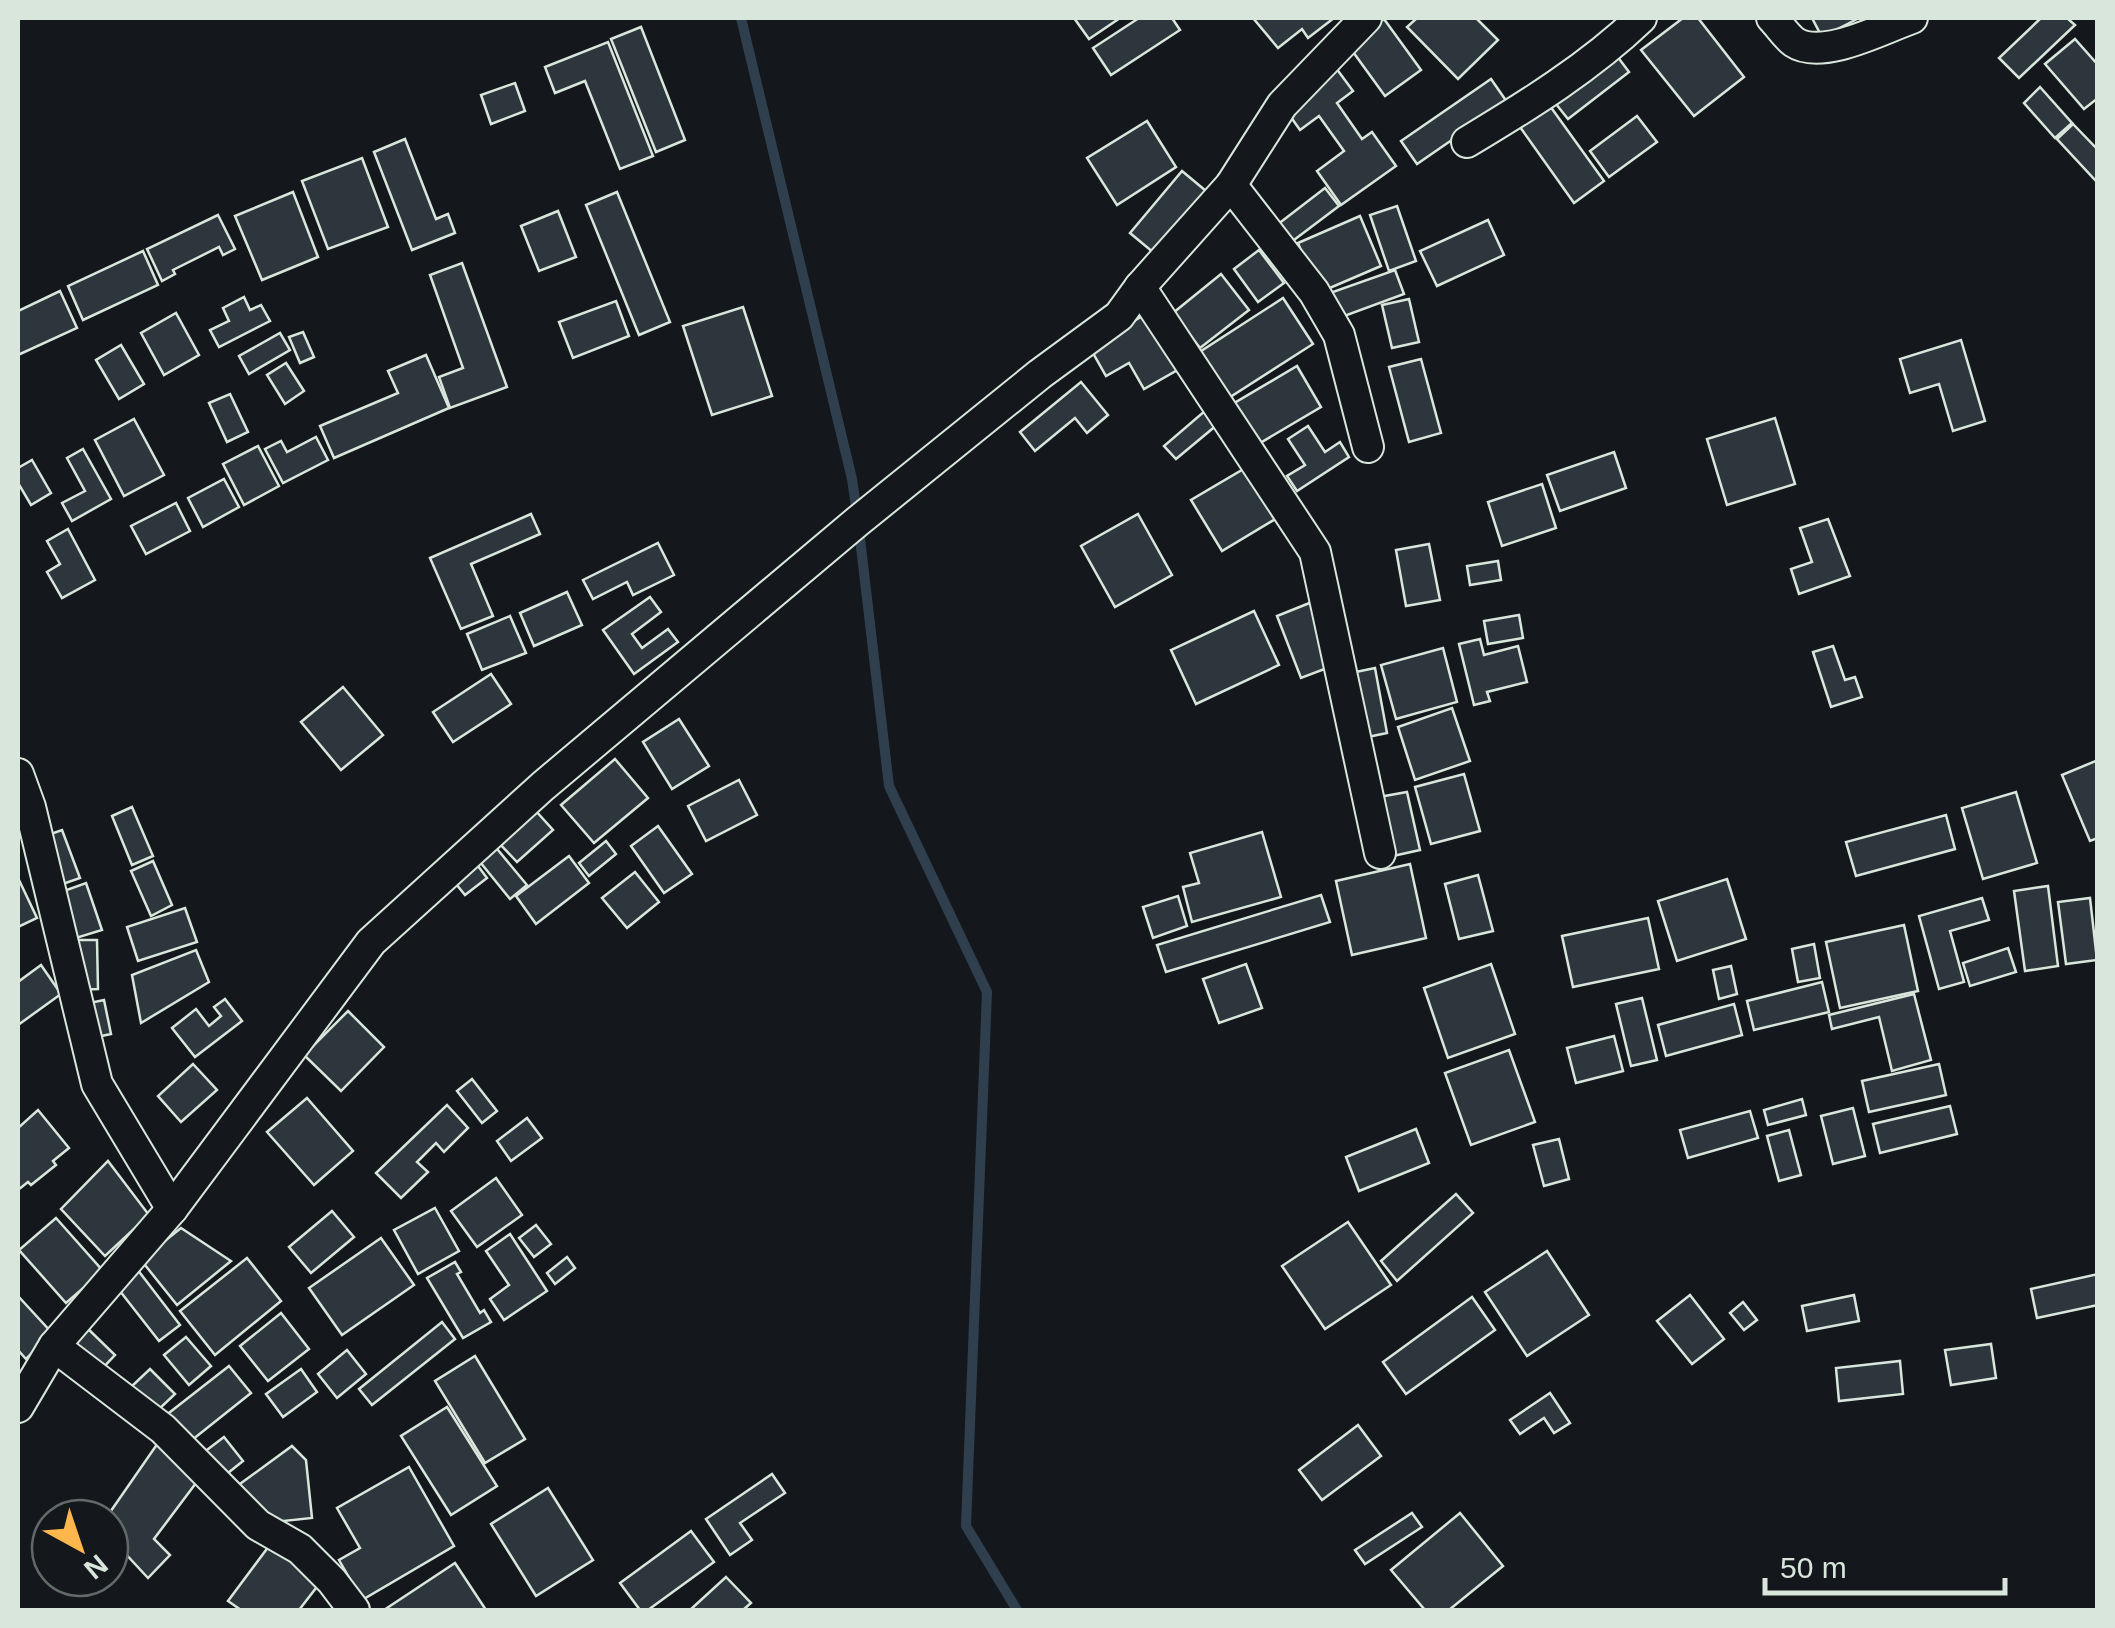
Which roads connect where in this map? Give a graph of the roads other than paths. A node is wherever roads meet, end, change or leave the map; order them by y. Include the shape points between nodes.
1 (1366, 18) edge
2 (1641, 18) edge
3 (1772, 18) edge
4 (1912, 18) edge
5 (1467, 142) dead end
6 (1231, 185) junction
7 (1140, 287) junction
8 (1368, 446) dead end
9 (18, 774) edge
10 (1380, 854) dead end
11 (172, 1209) junction
12 (54, 1346) junction
13 (18, 1407) edge
14 (354, 1610) edge

1 - 6 street via 1282,105
2 - 5 street via 1532,103
3 - 4 street via 1794,42 1820,48
6 - 7 street
6 - 8 street via 1339,335
7 - 10 street via 1315,552
7 - 11 street via 1119,316 828,546 543,786 371,942
9 - 11 street via 96,1084
11 - 12 street
12 - 13 street
12 - 14 street via 163,1430 258,1525 300,1549

